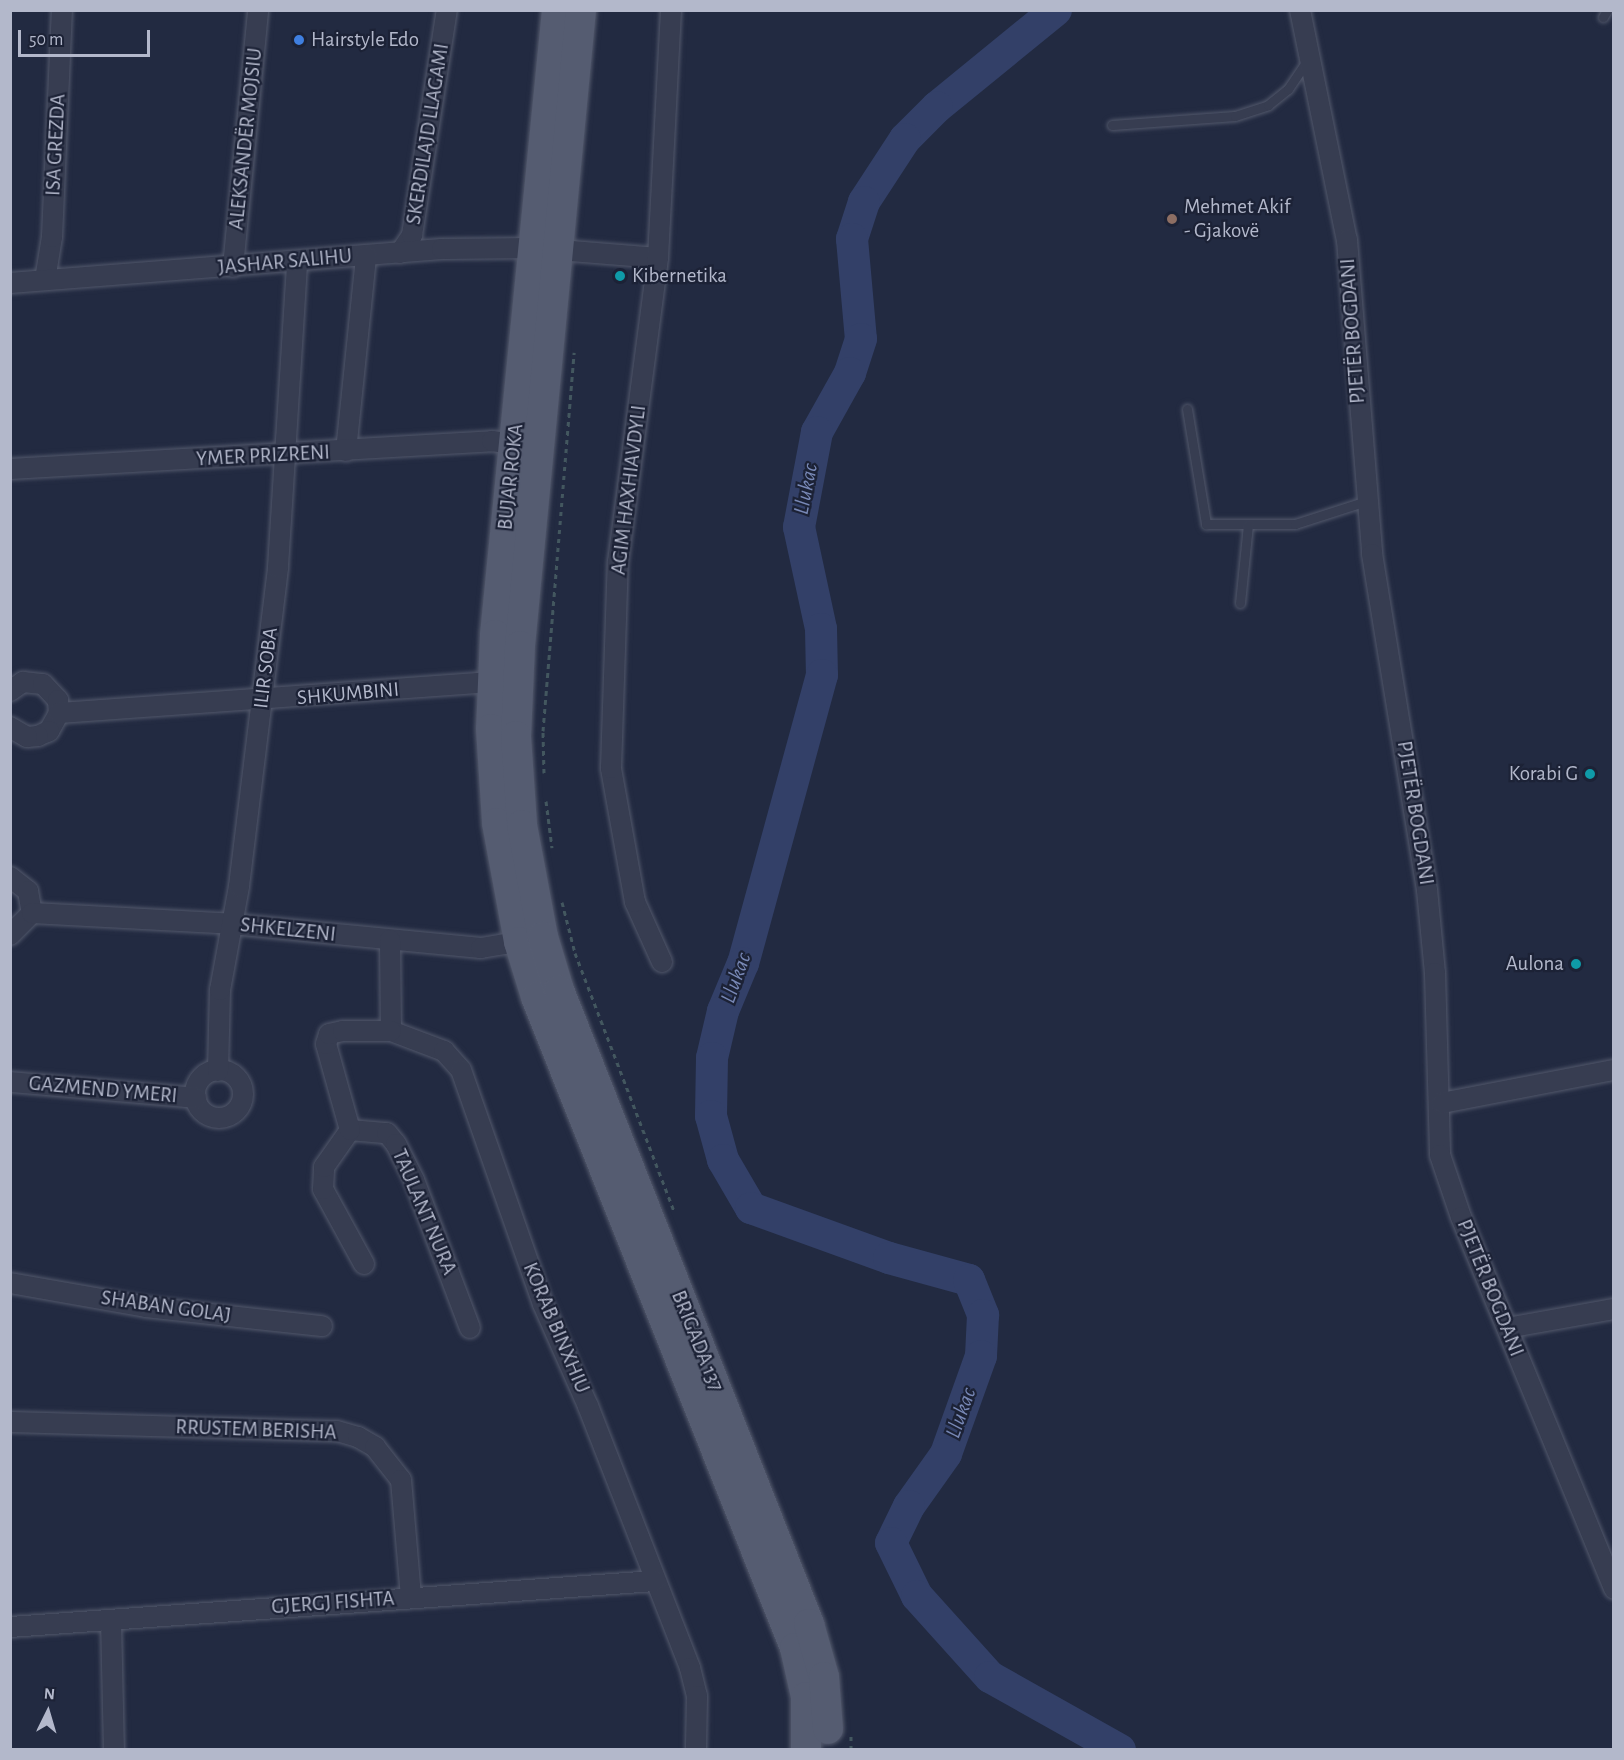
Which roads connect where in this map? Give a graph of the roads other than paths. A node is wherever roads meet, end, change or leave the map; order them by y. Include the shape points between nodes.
1 (62, 10) edge
2 (258, 10) edge
3 (447, 10) edge
4 (557, 10) edge
5 (581, 10) edge
6 (671, 10) edge
7 (1300, 10) edge
8 (1308, 58) junction
9 (1112, 125) dead end
10 (546, 249) junction
11 (400, 253) junction
12 (366, 256) junction
13 (658, 258) junction
14 (297, 262) junction
15 (233, 267) junction
16 (45, 280) junction
17 (10, 283) edge
18 (1188, 409) dead end
19 (514, 444) junction
20 (346, 451) junction
21 (285, 455) junction
22 (10, 469) edge
23 (1366, 501) junction
24 (1248, 524) junction
25 (1240, 603) dead end
26 (492, 682) junction
27 (10, 691) edge
28 (263, 701) junction
29 (59, 713) junction
30 (10, 728) edge
31 (10, 877) edge
32 (32, 913) junction
33 (232, 924) junction
34 (10, 935) edge
35 (531, 939) junction
36 (390, 940) junction
37 (662, 962) dead end
38 (391, 1031) junction
39 (1614, 1070) edge
40 (218, 1071) junction
41 (10, 1082) edge
42 (196, 1098) junction
43 (1442, 1104) junction
44 (351, 1131) junction
45 (364, 1264) dead end
46 (10, 1283) edge
47 (1614, 1309) edge
48 (322, 1326) dead end
49 (471, 1328) dead end
50 (1507, 1328) junction
51 (10, 1422) edge
52 (655, 1581) junction
53 (1614, 1589) edge
54 (411, 1597) junction
55 (111, 1620) junction
56 (10, 1627) edge
57 (114, 1749) edge
58 (696, 1749) edge
59 (806, 1749) edge
60 (827, 1749) edge

1 - 16 street, ISA GREZDA via 52,237
2 - 15 street, ALEKSANDËR MOJSIU
3 - 11 street, SKERDILAJD LLAGAMI via 412,236
4 - 10 main road, BUJAR ROKA
5 - 10 main road, BUJAR ROKA
6 - 13 street, AGIM HAXHIAVDYLI
7 - 8 street, PJETËR BOGDANI
8 - 9 lane via 1288,90 1268,105 1235,116
8 - 23 street, PJETËR BOGDANI via 1347,240
10 - 11 street, JASHAR SALIHU
10 - 13 street
10 - 19 main road, BUJAR ROKA
10 - 35 main road, BUJAR ROKA via 517,691
11 - 12 street, JASHAR SALIHU
12 - 14 street, JASHAR SALIHU
12 - 20 street
13 - 37 street, AGIM HAXHIAVDYLI via 618,562 611,768 635,902
14 - 15 street, JASHAR SALIHU
14 - 21 street, ILIR SOBA
15 - 16 street, JASHAR SALIHU
16 - 17 street, JASHAR SALIHU
18 - 24 lane via 1206,524
19 - 20 street, YMER PRIZRENI via 492,441
19 - 26 main road, BUJAR ROKA
20 - 21 street, YMER PRIZRENI
21 - 22 street, YMER PRIZRENI
21 - 28 street, ILIR SOBA via 278,567
23 - 24 lane via 1295,524
23 - 43 street, PJETËR BOGDANI via 1378,605 1427,890
24 - 25 lane
26 - 28 street, SHKUMBINI
26 - 35 main road, BUJAR ROKA via 497,823
27 - 29 street via 23,682 43,684 58,700
28 - 29 street, SHKUMBINI
28 - 33 street, ILIR SOBA
29 - 30 street via 49,731 38,736 27,737
31 - 32 street via 28,891
32 - 33 street, SHKELZENI
32 - 34 street
33 - 36 street, SHKELZENI
33 - 40 street, ILIR SOBA via 220,990
35 - 36 street, SHKELZENI via 481,948
35 - 59 main road, BRIGADA 137 via 550,1035 789,1631 806,1697
35 - 60 main road, BRIGADA 137 via 575,1036 812,1632 826,1695
36 - 38 street
38 - 44 street via 329,1034 326,1044
38 - 52 street, KORAB BINXHIU via 444,1051 461,1070 543,1304 592,1416
39 - 43 street
40 - 42 street via 201,1078
40 - 42 street via 232,1074 241,1084 239,1107 227,1116 213,1117 201,1109
41 - 42 street, GAZMEND YMERI
43 - 50 street, PJETËR BOGDANI via 1440,1155
44 - 45 street via 321,1175 323,1189
44 - 49 street, TAULANT NURA via 387,1133 396,1144 414,1180
46 - 48 street, SHABAN GOLAJ via 146,1307
47 - 50 street
50 - 53 street, PJETËR BOGDANI
51 - 54 street, RRUSTEM BERISHA via 337,1431 358,1437 375,1447 401,1480
52 - 54 street, GJERGJ FISHTA via 525,1593
52 - 58 street, KORAB BINXHIU via 697,1696
54 - 55 street, GJERGJ FISHTA
55 - 56 street, GJERGJ FISHTA
55 - 57 street

